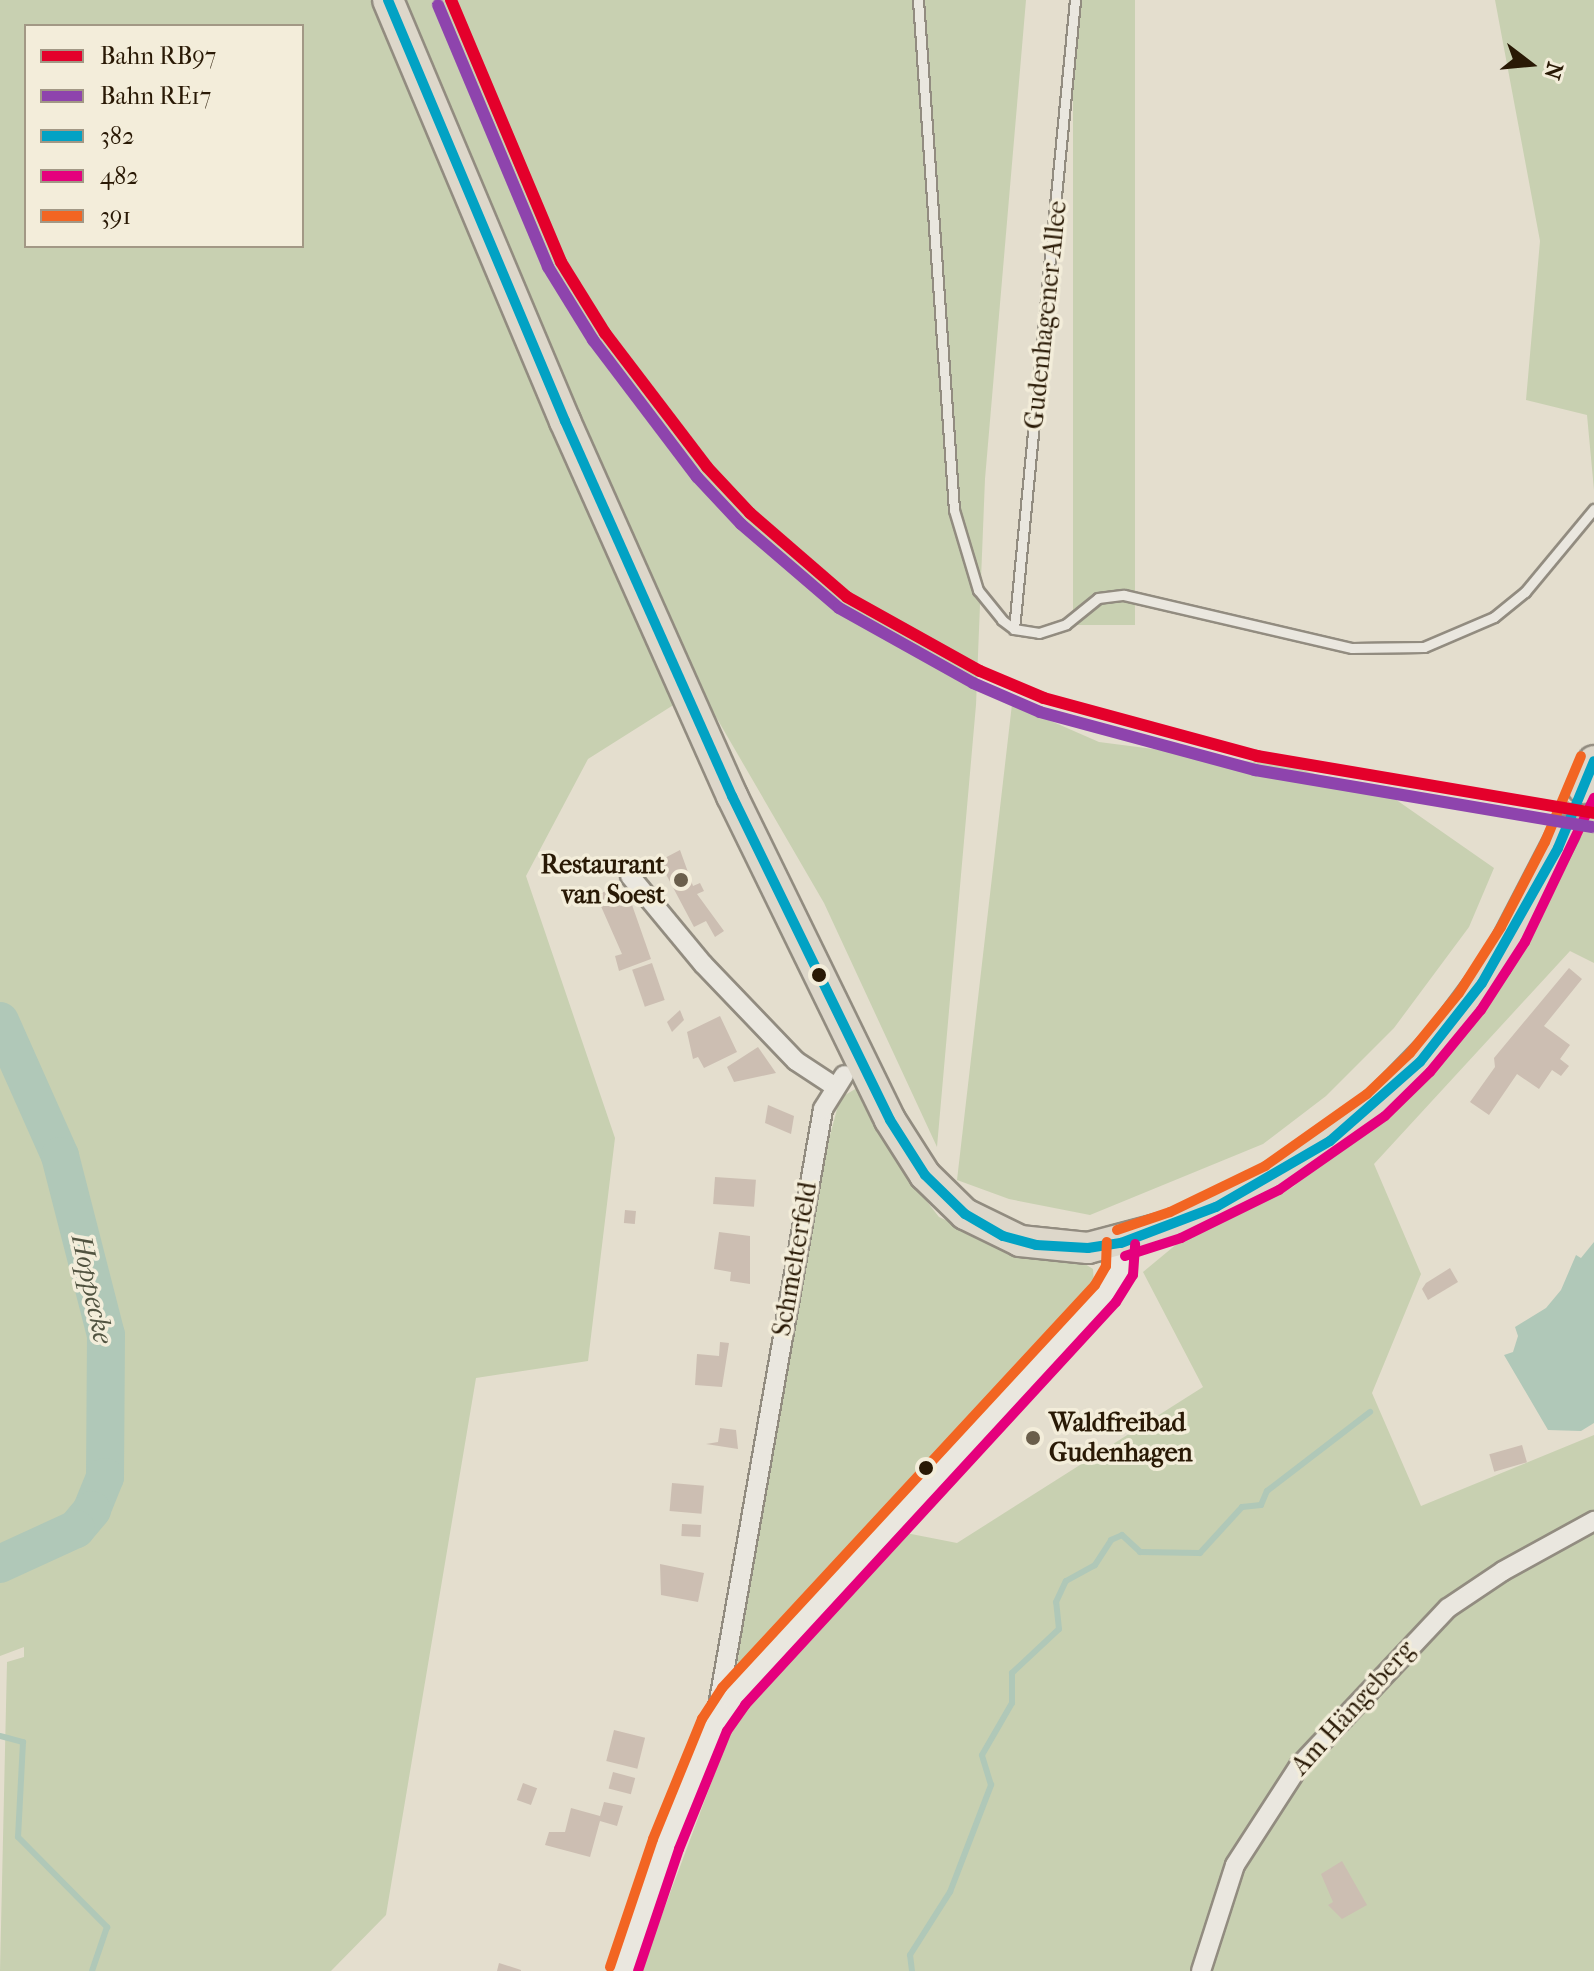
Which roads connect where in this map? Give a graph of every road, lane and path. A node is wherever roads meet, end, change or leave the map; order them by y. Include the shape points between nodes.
1 (388, 0) edge
2 (918, 0) edge
3 (1075, 0) edge
4 (1594, 509) edge
5 (1014, 629) junction
6 (1564, 832) tunnel mouth
7 (630, 876) dead end
8 (1121, 1243) junction
9 (1594, 1521) edge
10 (715, 1724) junction
11 (623, 1971) edge
12 (1201, 1971) edge

1 - 8 main road via 719,768 908,1151 945,1196 1003,1236 1059,1248
2 - 5 lane via 954,510 978,590 989,608
3 - 5 lane, Gudenhagener Allee
4 - 5 lane via 1525,592 1494,617 1424,647 1352,648 1124,595 1098,598 1054,630
6 - 8 main road via 1482,983 1439,1040 1376,1105 1272,1178 1175,1225
7 - 10 street, Schmelterfeld via 703,964 796,1061 839,1080 823,1109 794,1258
8 - 10 main road, Schmelterfeld via 1120,1270 1106,1293 734,1696
9 - 12 street, Am Hängeberg via 1448,1608 1299,1766 1235,1865
10 - 11 main road, Schmelterfeld via 666,1844

